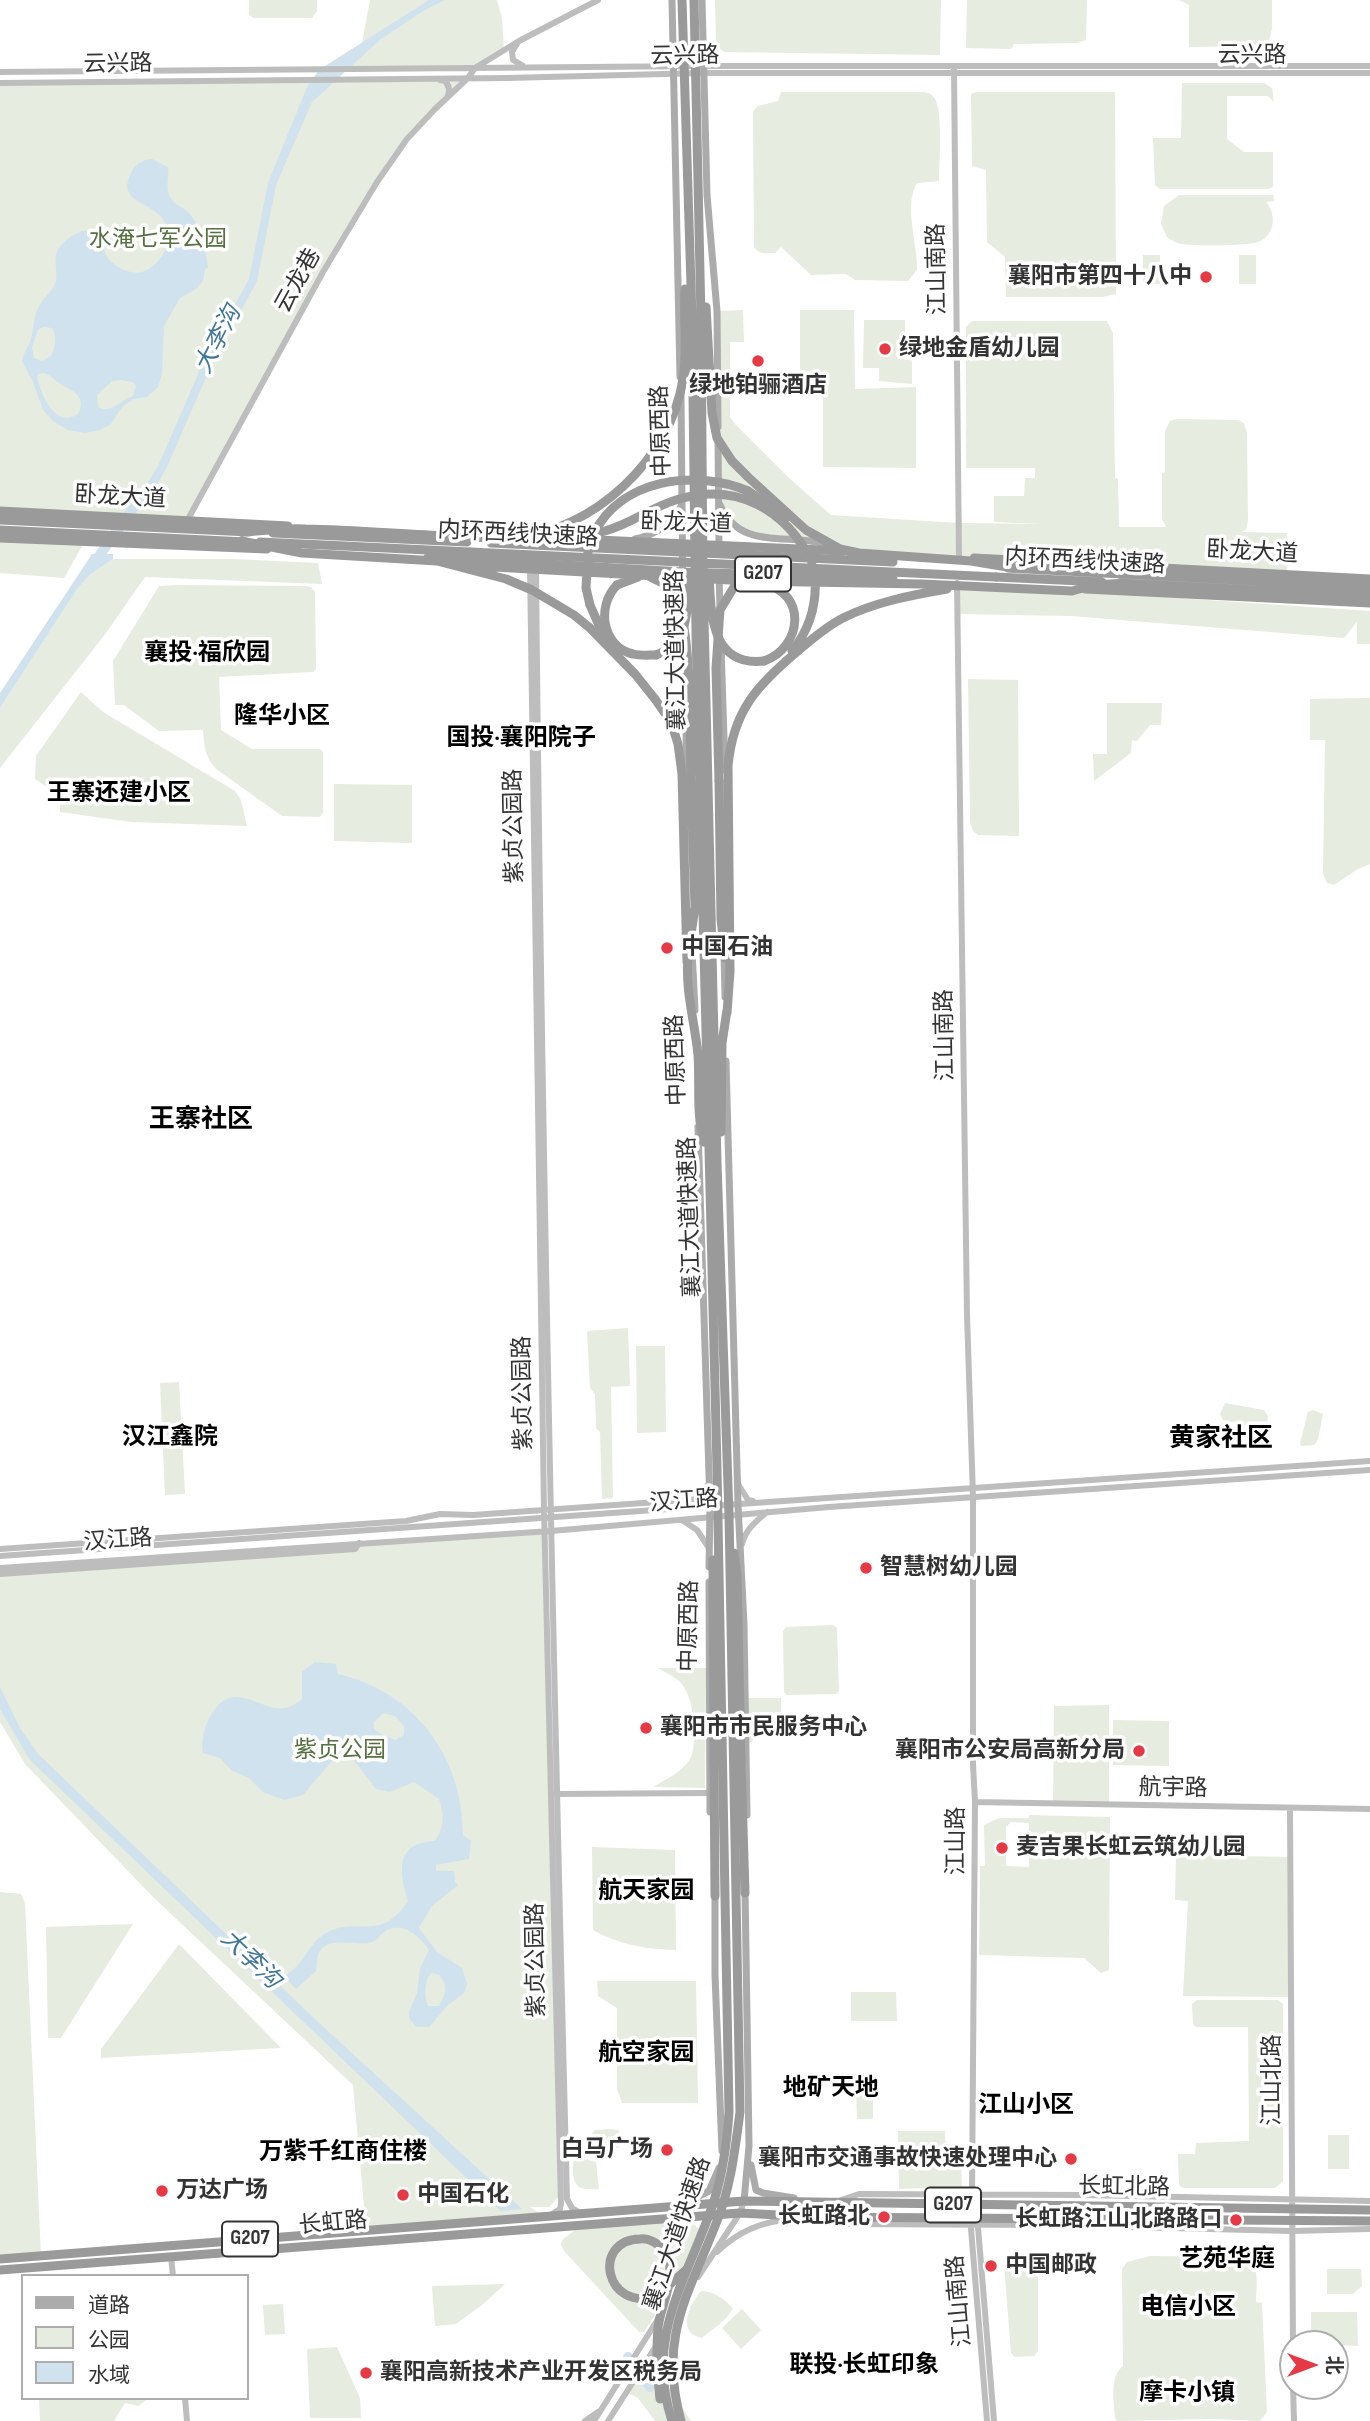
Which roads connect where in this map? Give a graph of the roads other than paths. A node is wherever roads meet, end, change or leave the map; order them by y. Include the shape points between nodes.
1 (598, 0) edge
2 (672, 0) edge
3 (682, 0) edge
4 (694, 0) edge
5 (702, 0) edge
6 (519, 41) junction
7 (1370, 66) edge
8 (475, 68) junction
9 (535, 68) junction
10 (954, 69) junction
11 (704, 70) junction
12 (672, 71) junction
13 (0, 72) edge
14 (1370, 74) edge
15 (468, 78) junction
16 (435, 79) junction
17 (0, 83) edge
18 (447, 98) junction
19 (688, 231) junction
20 (699, 249) junction
21 (698, 489) junction
22 (684, 500) junction
23 (718, 501) junction
24 (0, 511) edge
25 (0, 520) edge
26 (187, 521) junction
27 (0, 530) edge
28 (806, 530) junction
29 (241, 536) junction
30 (0, 538) edge
31 (513, 538) junction
32 (626, 541) junction
33 (683, 543) junction
34 (719, 544) junction
35 (855, 552) junction
36 (959, 557) junction
37 (437, 561) junction
38 (533, 562) junction
39 (547, 563) junction
40 (1137, 566) junction
41 (1013, 568) junction
42 (683, 572) junction
43 (719, 572) junction
44 (656, 574) junction
45 (778, 575) junction
46 (1370, 576) edge
47 (748, 581) junction
48 (1126, 583) junction
49 (962, 584) junction
50 (1370, 587) edge
51 (1192, 594) junction
52 (1370, 596) edge
53 (1370, 605) edge
54 (720, 610) junction
55 (684, 621) junction
56 (775, 670) junction
57 (635, 674) junction
58 (687, 962) junction
59 (727, 1013) junction
60 (717, 1151) junction
61 (708, 1156) junction
62 (1370, 1461) edge
63 (722, 1467) junction
64 (1370, 1470) edge
65 (709, 1483) junction
66 (737, 1483) junction
67 (972, 1487) junction
68 (973, 1497) junction
69 (700, 1499) junction
70 (765, 1503) junction
71 (738, 1505) junction
72 (710, 1506) junction
73 (682, 1508) junction
74 (547, 1510) junction
75 (767, 1513) junction
76 (738, 1516) junction
77 (710, 1517) junction
78 (547, 1519) junction
79 (682, 1520) junction
80 (547, 1531) junction
81 (359, 1542) junction
82 (0, 1549) edge
83 (740, 1549) junction
84 (710, 1550) junction
85 (0, 1556) edge
86 (0, 1568) edge
87 (0, 1574) edge
88 (710, 1793) junction
89 (554, 1794) junction
90 (975, 1802) junction
91 (1290, 1808) junction
92 (1370, 1809) edge
93 (745, 1893) junction
94 (715, 1896) junction
95 (750, 2146) junction
96 (723, 2157) junction
97 (744, 2201) junction
98 (812, 2201) junction
99 (1370, 2201) edge
100 (974, 2202) junction
101 (716, 2203) junction
102 (679, 2205) junction
103 (1291, 2205) junction
104 (1370, 2210) edge
105 (580, 2213) junction
106 (740, 2213) junction
107 (712, 2215) junction
108 (548, 2216) junction
109 (683, 2217) junction
110 (818, 2217) junction
111 (974, 2221) junction
112 (1370, 2221) edge
113 (501, 2225) junction
114 (1292, 2226) junction
115 (1370, 2230) edge
116 (171, 2256) junction
117 (696, 2257) junction
118 (0, 2259) edge
119 (706, 2263) junction
120 (0, 2270) edge
121 (173, 2274) edge
122 (1293, 2330) edge
123 (185, 2400) edge
124 (1293, 2400) edge
125 (602, 2408) junction
126 (609, 2419) edge
127 (187, 2421) edge
128 (585, 2421) edge
129 (594, 2421) edge
130 (666, 2421) edge
131 (672, 2421) edge
132 (681, 2421) edge
133 (987, 2421) edge
134 (994, 2421) edge
135 (1294, 2421) edge

1 - 6 street
2 - 12 main road, 中原西路
3 - 19 highway, 襄江大道快速路, bridge
4 - 20 highway, 襄江大道快速路, bridge
5 - 11 main road
6 - 8 street
6 - 9 street via 513,60
7 - 10 street, 云兴路
8 - 9 street, 云兴路
8 - 13 street, 云兴路
8 - 15 street, 云龙巷
9 - 12 street, 云兴路
10 - 11 street, 云兴路
10 - 14 street, 云兴路
10 - 36 street, 江山南路
11 - 12 street, 云兴路
11 - 23 main road via 707,195 717,311
12 - 15 street, 云兴路
12 - 22 main road, 中原西路
15 - 16 street, 云兴路
15 - 18 street, 云龙巷
16 - 17 street, 云兴路
16 - 18 street via 449,85
18 - 26 street, 云龙巷 via 407,139 377,182
19 - 21 highway, 襄江大道快速路, bridge
19 - 31 highway, bridge via 683,380 663,437 645,464 606,502 563,525
20 - 21 highway, 襄江大道快速路, bridge
20 - 28 highway, bridge via 717,438 732,461
21 - 44 highway, bridge via 686,623 666,651 632,654 613,641 604,609 617,585
21 - 47 highway, bridge via 716,634 732,656 764,661 790,643 794,614 788,599 774,586
21 - 60 highway, 襄江大道快速路, bridge
21 - 61 highway, 襄江大道快速路, bridge
22 - 32 main road via 664,526
22 - 33 main road, 中原西路
23 - 34 main road
23 - 35 main road via 725,517 742,532 820,542
24 - 26 highway, 卧龙大道 / G207
25 - 29 highway, 内环西线快速路
26 - 32 highway, 卧龙大道 / G207
27 - 29 highway, 内环西线快速路
28 - 41 highway, bridge via 840,549 859,553
28 - 57 highway, bridge via 748,492 709,480 679,480 624,499 599,523 590,541 586,589 605,639
29 - 31 highway, bridge via 298,528
29 - 37 highway, bridge via 302,553
29 - 41 highway, 内环西线快速路, bridge
29 - 48 highway, 内环西线快速路, bridge
30 - 38 highway, 卧龙大道 / G207
31 - 56 highway, bridge via 605,531 673,501 699,495 732,496 768,509 803,545 812,562 816,589 805,633
32 - 33 highway, 卧龙大道 / G207
33 - 34 highway, 卧龙大道 / G207
33 - 42 main road, 中原西路
34 - 35 highway, 卧龙大道 / G207
34 - 43 main road
35 - 36 highway, 卧龙大道 / G207
36 - 40 highway, 卧龙大道 / G207
37 - 44 highway, bridge
37 - 57 highway, bridge via 506,579 548,598 590,628
38 - 39 highway, 卧龙大道 / G207
38 - 74 street, 紫贞公园路
39 - 42 highway, 卧龙大道 / G207
39 - 55 highway via 648,575 672,590
40 - 46 highway, 卧龙大道 / G207
40 - 46 highway via 1226,565
41 - 50 highway, 内环西线快速路
42 - 43 highway, 卧龙大道 / G207
42 - 55 main road, 中原西路
43 - 45 highway, 卧龙大道 / G207
43 - 54 main road
44 - 47 highway, bridge
45 - 49 highway, 卧龙大道 / G207
45 - 54 highway via 746,579 734,587
47 - 49 highway, bridge
48 - 49 highway, bridge via 1072,590
48 - 52 highway, 内环西线快速路
49 - 51 highway, 卧龙大道 / G207
49 - 56 highway, bridge via 878,604 842,619
49 - 67 street, 江山南路
51 - 53 highway, 卧龙大道 / G207
51 - 53 highway via 1278,603
54 - 59 highway, bridge via 716,668
54 - 66 main road
55 - 58 highway, bridge via 695,907
55 - 65 main road, 中原西路
56 - 59 highway, bridge via 751,696 729,750
57 - 58 highway, bridge via 671,722 678,744
58 - 61 highway, bridge via 698,1055 699,1125
59 - 60 highway, bridge via 722,1043 723,1122
60 - 63 highway, 襄江大道快速路, bridge
61 - 63 highway, 襄江大道快速路, bridge
62 - 67 street, 汉江路
63 - 93 highway, bridge via 732,1489 737,1575
63 - 94 highway, bridge via 713,1489
63 - 131 highway, 襄江大道快速路, bridge via 729,2112 715,2199 667,2320 664,2374
63 - 132 highway, 襄江大道快速路, bridge via 740,2112 727,2190 676,2326 673,2375
64 - 68 street, 汉江路
65 - 69 street
65 - 72 main road, 中原西路
66 - 70 street via 748,1500
66 - 71 main road
67 - 68 street, 江山路
67 - 70 street, 汉江路
68 - 75 street, 汉江路
68 - 90 street, 江山路
69 - 73 street via 695,1506
69 - 74 street
70 - 71 street, 汉江路
71 - 72 street, 汉江路
71 - 76 main road
72 - 73 street, 汉江路
72 - 77 main road, 中原西路
73 - 78 street, 汉江路
74 - 78 street, 紫贞公园路
74 - 82 street via 440,1514 406,1521
75 - 76 street, 汉江路
75 - 83 street via 744,1534
76 - 77 street, 汉江路
76 - 83 main road
77 - 79 street, 汉江路
77 - 84 main road, 中原西路
78 - 80 street, 紫贞公园路
78 - 85 street, 汉江路
79 - 80 street, 汉江路
79 - 84 street via 697,1530
80 - 81 street, 汉江路
80 - 89 street, 紫贞公园路
81 - 86 street, 汉江路
81 - 87 street via 355,1549
83 - 93 main road
84 - 88 main road, 中原西路
88 - 89 street
88 - 94 main road, 中原西路
89 - 105 street, 紫贞公园路 via 567,2199
89 - 108 street, 紫贞公园路 via 561,2204
90 - 91 street, 航宇路
90 - 100 street, 江山路
91 - 92 street, 航宇路
91 - 103 street, 江山北路
93 - 95 main road
94 - 96 main road, 中原西路
95 - 97 main road
95 - 98 main road via 756,2190
96 - 101 main road, 中原西路
96 - 102 main road via 709,2191
97 - 98 highway, 长虹北路 / G207
97 - 101 highway, 长虹北路 / G207
97 - 106 street
98 - 100 highway, 长虹北路 / G207
99 - 103 street
100 - 103 highway, 长虹北路 / G207
100 - 111 street, 江山南路
101 - 102 highway, 长虹北路 / G207
101 - 107 street
102 - 105 highway, 长虹北路 / G207
103 - 104 highway, 长虹北路 / G207
103 - 114 street, 江山北路
105 - 108 highway, 长虹北路 / G207
106 - 107 highway, 长虹北路 / G207
106 - 110 highway, 长虹北路 / G207
106 - 119 street
107 - 109 highway, 长虹北路 / G207
107 - 117 street
108 - 113 highway, 长虹北路 / G207
109 - 113 highway, 长虹北路 / G207 via 538,2228
109 - 117 street via 701,2226
110 - 111 highway, 长虹北路 / G207
110 - 119 street via 764,2223 743,2232
111 - 114 highway, 长虹北路 / G207
111 - 133 street, 江山南路
111 - 134 street, 江山南路
112 - 114 highway, 长虹北路 / G207
113 - 116 highway, 长虹路 / G207
113 - 118 highway, 长虹路 / G207
114 - 115 street
114 - 122 street, 江山北路
116 - 120 highway, 长虹路 / G207
116 - 121 street
117 - 125 street
117 - 130 highway, bridge via 681,2277 657,2296 636,2298 613,2285 613,2253 625,2241 646,2238 668,2258 670,2276 658,2326 657,2352
119 - 126 street
123 - 127 street
124 - 135 street
125 - 128 street
125 - 129 street

